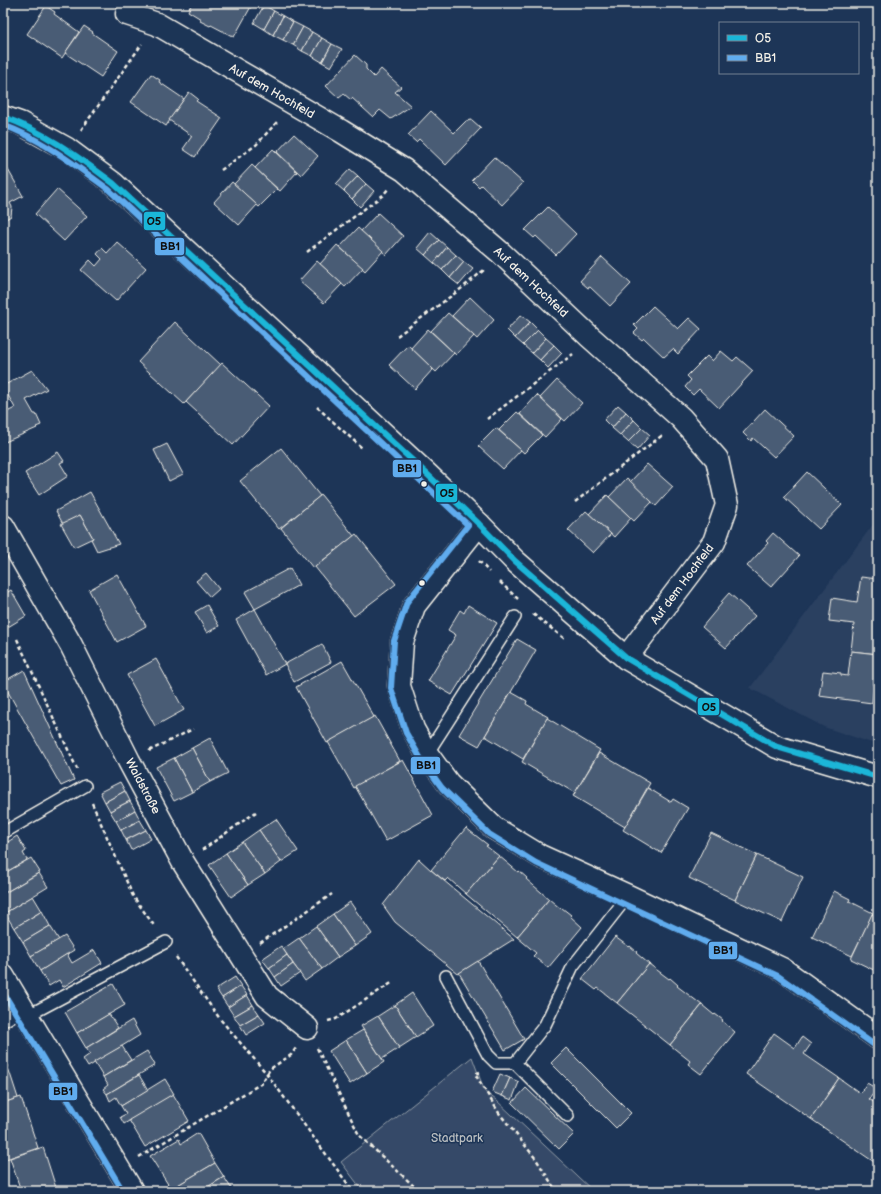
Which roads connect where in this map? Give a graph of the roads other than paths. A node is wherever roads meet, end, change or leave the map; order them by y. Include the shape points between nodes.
1 (127, 14) dead end
2 (3, 117) edge
3 (479, 524) junction
4 (3, 526) edge
5 (515, 617) dead end
6 (626, 658) junction
7 (427, 754) junction
8 (878, 777) edge
9 (85, 786) dead end
10 (3, 833) edge
11 (628, 896) junction
12 (166, 942) dead end
13 (3, 976) edge
14 (446, 976) dead end
15 (17, 1012) edge
16 (308, 1028) road end
17 (878, 1038) edge
18 (515, 1063) junction
19 (568, 1116) dead end
20 (132, 1191) edge

1 - 6 street, Auf dem Hochfeld via 157,24 404,170 501,253 681,418 717,459 727,505 714,542
2 - 3 street via 20,123 67,149 112,183
3 - 6 street via 515,561
3 - 7 street via 414,606 402,642 399,686 413,729
4 - 16 street, Waldstraße via 71,645 183,862 267,996
5 - 7 lane
6 - 8 street via 777,748
7 - 11 street via 448,783 494,828 540,856
9 - 10 lane
11 - 17 street via 782,969
11 - 18 lane via 573,966 545,1025
12 - 15 lane
13 - 15 street
14 - 18 lane via 488,1055 496,1063
15 - 20 street
18 - 19 lane

